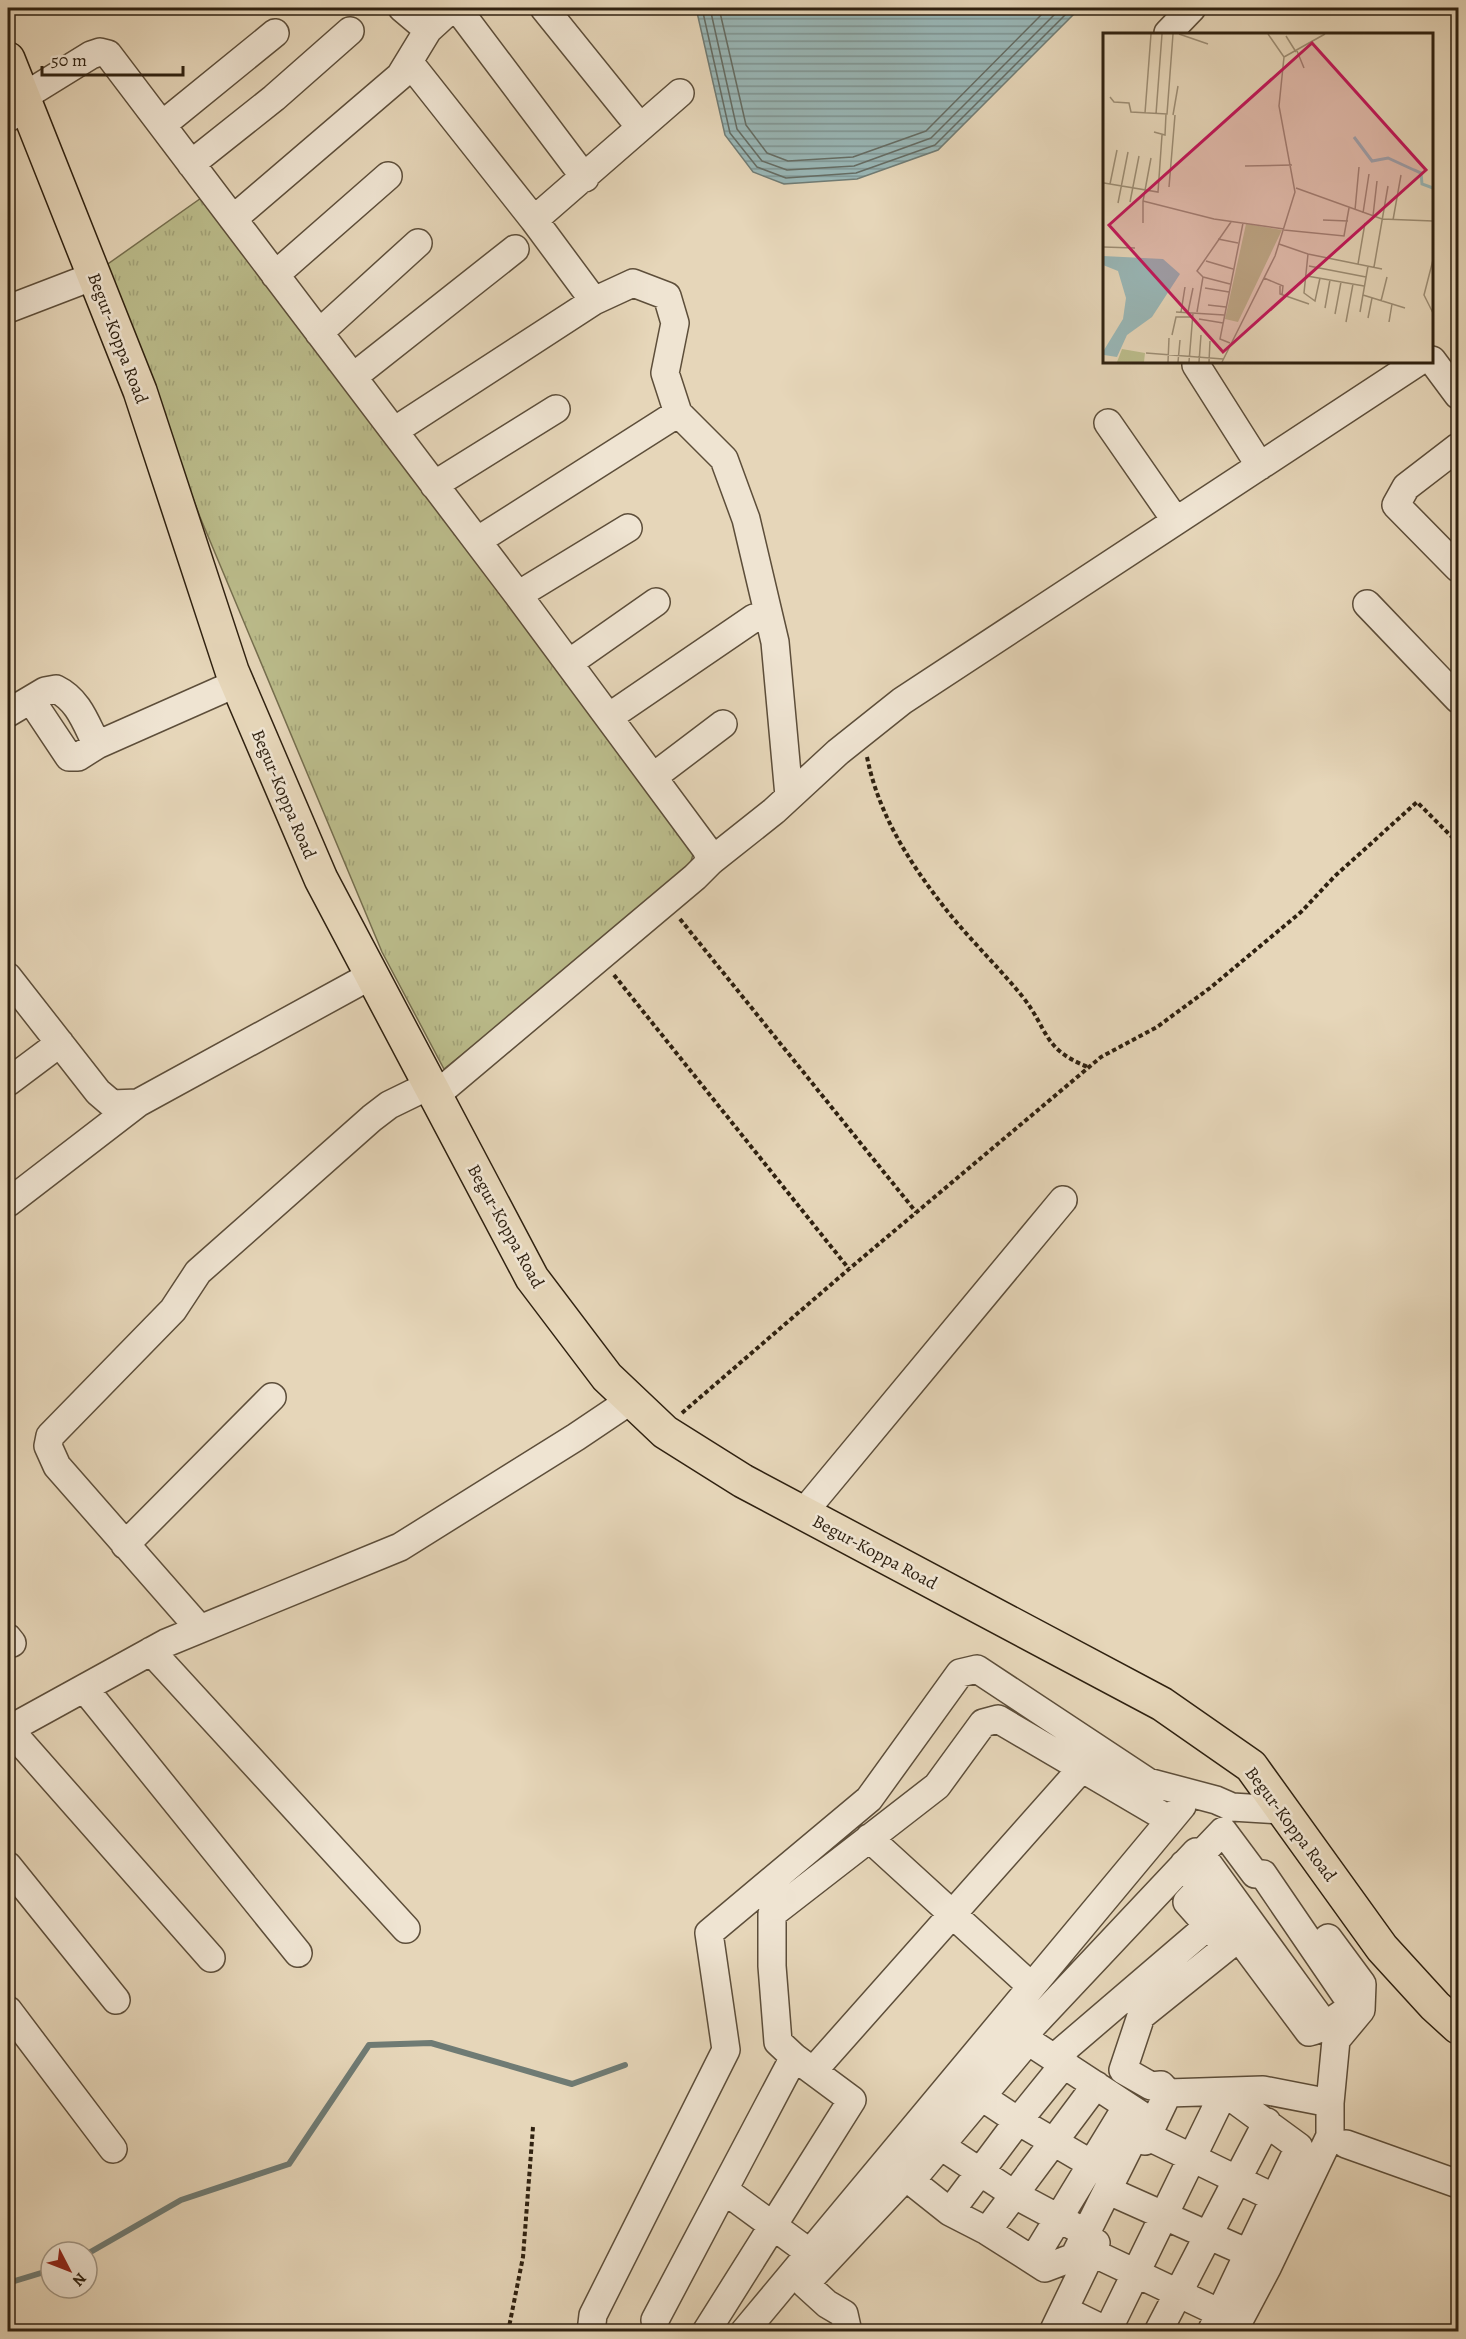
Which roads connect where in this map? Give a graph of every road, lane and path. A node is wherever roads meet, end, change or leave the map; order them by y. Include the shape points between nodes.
1 (402, 8) edge
2 (452, 8) edge
3 (457, 8) edge
4 (544, 8) edge
5 (1192, 8) edge
6 (428, 30) junction
7 (350, 31) dead end
8 (274, 33) dead end
9 (1168, 33) dead end
10 (8, 59) edge
11 (409, 62) junction
12 (680, 93) dead end
13 (19, 107) edge
14 (162, 125) junction
15 (640, 127) junction
16 (191, 164) junction
17 (388, 176) dead end
18 (585, 178) junction
19 (233, 219) junction
20 (534, 220) junction
21 (418, 243) dead end
22 (515, 249) dead end
23 (275, 275) junction
24 (94, 276) junction
25 (594, 301) junction
26 (8, 309) edge
27 (320, 333) junction
28 (1416, 363) edge
29 (1433, 363) edge
30 (1196, 365) dead end
31 (353, 377) junction
32 (1458, 394) edge
33 (556, 409) dead end
34 (678, 413) junction
35 (1108, 423) dead end
36 (394, 431) junction
37 (1458, 447) edge
38 (1260, 466) junction
39 (434, 484) junction
40 (1176, 521) junction
41 (628, 528) dead end
42 (477, 541) junction
43 (1458, 568) edge
44 (518, 594) junction
45 (656, 602) dead end
46 (1367, 603) dead end
47 (754, 618) dead end
48 (568, 663) junction
49 (237, 683) junction
50 (1458, 699) edge
51 (19, 706) edge
52 (609, 717) junction
53 (723, 724) dead end
54 (862, 733) junction
55 (97, 745) junction
56 (653, 777) junction
57 (789, 796) junction
58 (1458, 843) edge
59 (711, 861) junction
60 (666, 902) junction
61 (600, 958) junction
62 (372, 975) junction
63 (8, 977) edge
64 (60, 1043) junction
65 (1088, 1067) junction
66 (8, 1082) edge
67 (433, 1090) junction
68 (138, 1103) junction
69 (1063, 1200) dead end
70 (8, 1203) edge
71 (916, 1212) junction
72 (849, 1269) junction
73 (272, 1397) dead end
74 (631, 1400) junction
75 (665, 1432) junction
76 (803, 1513) junction
77 (125, 1545) junction
78 (200, 1629) junction
79 (151, 1651) junction
80 (84, 1688) junction
81 (8, 1730) edge
82 (1082, 1768) junction
83 (1212, 1803) junction
84 (1282, 1810) junction
85 (1170, 1820) junction
86 (869, 1838) junction
87 (1184, 1864) junction
88 (8, 1866) edge
89 (1201, 1887) junction
90 (952, 1915) junction
91 (1208, 1926) junction
92 (406, 1929) dead end
93 (1283, 1951) junction
94 (298, 1953) dead end
95 (211, 1958) dead end
96 (1031, 1986) junction
97 (116, 2000) dead end
98 (8, 2010) edge
99 (1458, 2027) edge
100 (1060, 2060) junction
101 (804, 2064) junction
102 (1096, 2085) junction
103 (1224, 2092) junction
104 (1168, 2093) junction
105 (982, 2097) junction
106 (1330, 2103) junction
107 (1018, 2121) junction
108 (1267, 2122) junction
109 (533, 2127) dead end
110 (1147, 2136) junction
111 (1054, 2142) junction
112 (1346, 2144) dead end
113 (941, 2146) junction
114 (113, 2149) dead end
115 (1192, 2157) junction
116 (980, 2171) junction
117 (1108, 2178) junction
118 (1236, 2180) junction
119 (1458, 2184) edge
120 (724, 2190) junction
121 (1015, 2194) junction
122 (1275, 2198) junction
123 (950, 2212) junction
124 (1164, 2216) junction
125 (1058, 2219) junction
126 (773, 2225) junction
127 (987, 2231) junction
128 (1207, 2236) junction
129 (1089, 2242) junction
130 (810, 2253) junction
131 (1248, 2253) junction
132 (1033, 2260) junction
133 (1136, 2274) junction
134 (1177, 2294) junction
135 (655, 2320) dead end
136 (1058, 2321) edge
137 (1221, 2325) edge
138 (508, 2331) edge
139 (591, 2331) edge
140 (706, 2331) edge
141 (744, 2331) edge
142 (848, 2331) edge
143 (1108, 2331) edge
144 (1158, 2331) edge

1 - 6 street
2 - 6 street
3 - 18 street
4 - 15 street
5 - 9 street
6 - 11 street
7 - 16 street
8 - 14 street
10 - 13 main road, Begur-Koppa Road
11 - 19 street via 400,76
11 - 20 street
12 - 15 street
13 - 14 street via 100,52 108,54
13 - 24 main road, Begur-Koppa Road
14 - 16 street
15 - 18 street
16 - 19 street
17 - 23 street
18 - 20 street
19 - 23 street
20 - 25 street
21 - 27 street
22 - 31 street
23 - 27 street
24 - 26 street
24 - 49 main road, Begur-Koppa Road via 140,391
25 - 34 street via 633,283 667,296 675,323 665,373
25 - 36 street
27 - 31 street
28 - 38 street
29 - 32 street
30 - 38 street
31 - 36 street
33 - 39 street
34 - 42 street
34 - 57 street via 724,459 746,519 775,642
35 - 40 street
36 - 39 street
37 - 43 street via 1406,487 1396,505
38 - 40 street
39 - 42 street
40 - 54 street via 902,701
41 - 44 street
42 - 44 street
44 - 48 street
45 - 48 street
46 - 50 street
47 - 52 street
48 - 52 street
49 - 55 street
49 - 62 main road, Begur-Koppa Road via 321,879
51 - 55 street via 69,757 78,758
51 - 55 street via 56,688 64,692 77,705
52 - 56 street
53 - 56 street
54 - 57 street
54 - 65 path via 883,811 909,857 942,904 1024,998 1046,1038 1068,1059
56 - 59 street
57 - 59 street
58 - 65 path via 1417,802 1301,912 1210,988 1172,1018
59 - 60 street
60 - 61 street
60 - 71 path
61 - 67 street
61 - 72 path
62 - 67 main road, Begur-Koppa Road
62 - 68 street
63 - 64 street
64 - 66 street
64 - 68 street via 112,1104
65 - 71 path
67 - 74 main road, Begur-Koppa Road via 532,1278 607,1377
67 - 77 street via 389,1105 372,1118 198,1272 173,1310 50,1436 48,1446 57,1466
68 - 70 street
69 - 76 street
71 - 72 path
72 - 75 path via 688,1406
73 - 77 street
74 - 75 main road, Begur-Koppa Road
74 - 78 street via 400,1547
75 - 76 main road, Begur-Koppa Road
76 - 84 main road, Begur-Koppa Road via 1161,1704 1251,1766
77 - 78 street
78 - 79 street
79 - 80 street
79 - 92 street
80 - 81 street
80 - 94 street
81 - 95 street
82 - 85 street
82 - 86 street via 998,1719 983,1724 937,1786
82 - 90 street
83 - 84 street
83 - 85 street
83 - 87 street
83 - 106 street via 1294,1893 1362,1984 1361,2010 1336,2040
83 - 139 street via 1148,1782 977,1669 960,1673 869,1799 709,1933 726,2050 593,2315
84 - 99 main road, Begur-Koppa Road via 1382,1948
85 - 96 street
86 - 90 street
86 - 101 street via 772,1914 778,2042
87 - 89 street
87 - 142 street via 969,2093 897,2186 805,2284 844,2314
88 - 97 street
89 - 91 street via 1186,1902
89 - 93 street
90 - 96 street
90 - 101 street
91 - 100 street
91 - 104 street via 1227,1947 1142,2016 1123,2070 1151,2086 1161,2085
93 - 93 street via 1309,2032 1319,2030 1353,2006
93 - 93 street via 1263,1874 1254,1874 1223,1831 1201,1854 1232,1897
96 - 130 street
98 - 114 street
100 - 102 street
100 - 105 street via 1028,2041
100 - 107 street
101 - 120 street
101 - 126 street via 852,2100
102 - 111 street
102 - 117 street via 1144,2117
103 - 104 street
103 - 106 street via 1263,2091
103 - 108 street
103 - 115 street
104 - 110 street
105 - 107 street
105 - 113 street
106 - 137 street via 1330,2136 1268,2268
107 - 111 street
107 - 116 street
108 - 118 street
108 - 122 street via 1299,2147
109 - 138 path via 523,2257
110 - 115 street
110 - 117 street
111 - 117 street
111 - 121 street
112 - 119 street
113 - 116 street
113 - 123 street via 911,2181
115 - 118 street
115 - 124 street
116 - 121 street
116 - 123 street
117 - 124 street
117 - 125 street
117 - 129 street
118 - 122 street
118 - 128 street
120 - 126 street
120 - 135 street
121 - 125 street
121 - 127 street
122 - 131 street
123 - 127 street
124 - 128 street
124 - 133 street
125 - 129 street
125 - 132 street
126 - 130 street
126 - 140 street
127 - 132 street
128 - 131 street
128 - 134 street
129 - 132 street via 1074,2257 1044,2268
129 - 133 street
129 - 136 street
130 - 141 street
131 - 137 street
133 - 134 street
133 - 143 street
134 - 137 street
134 - 144 street
136 - 143 street

